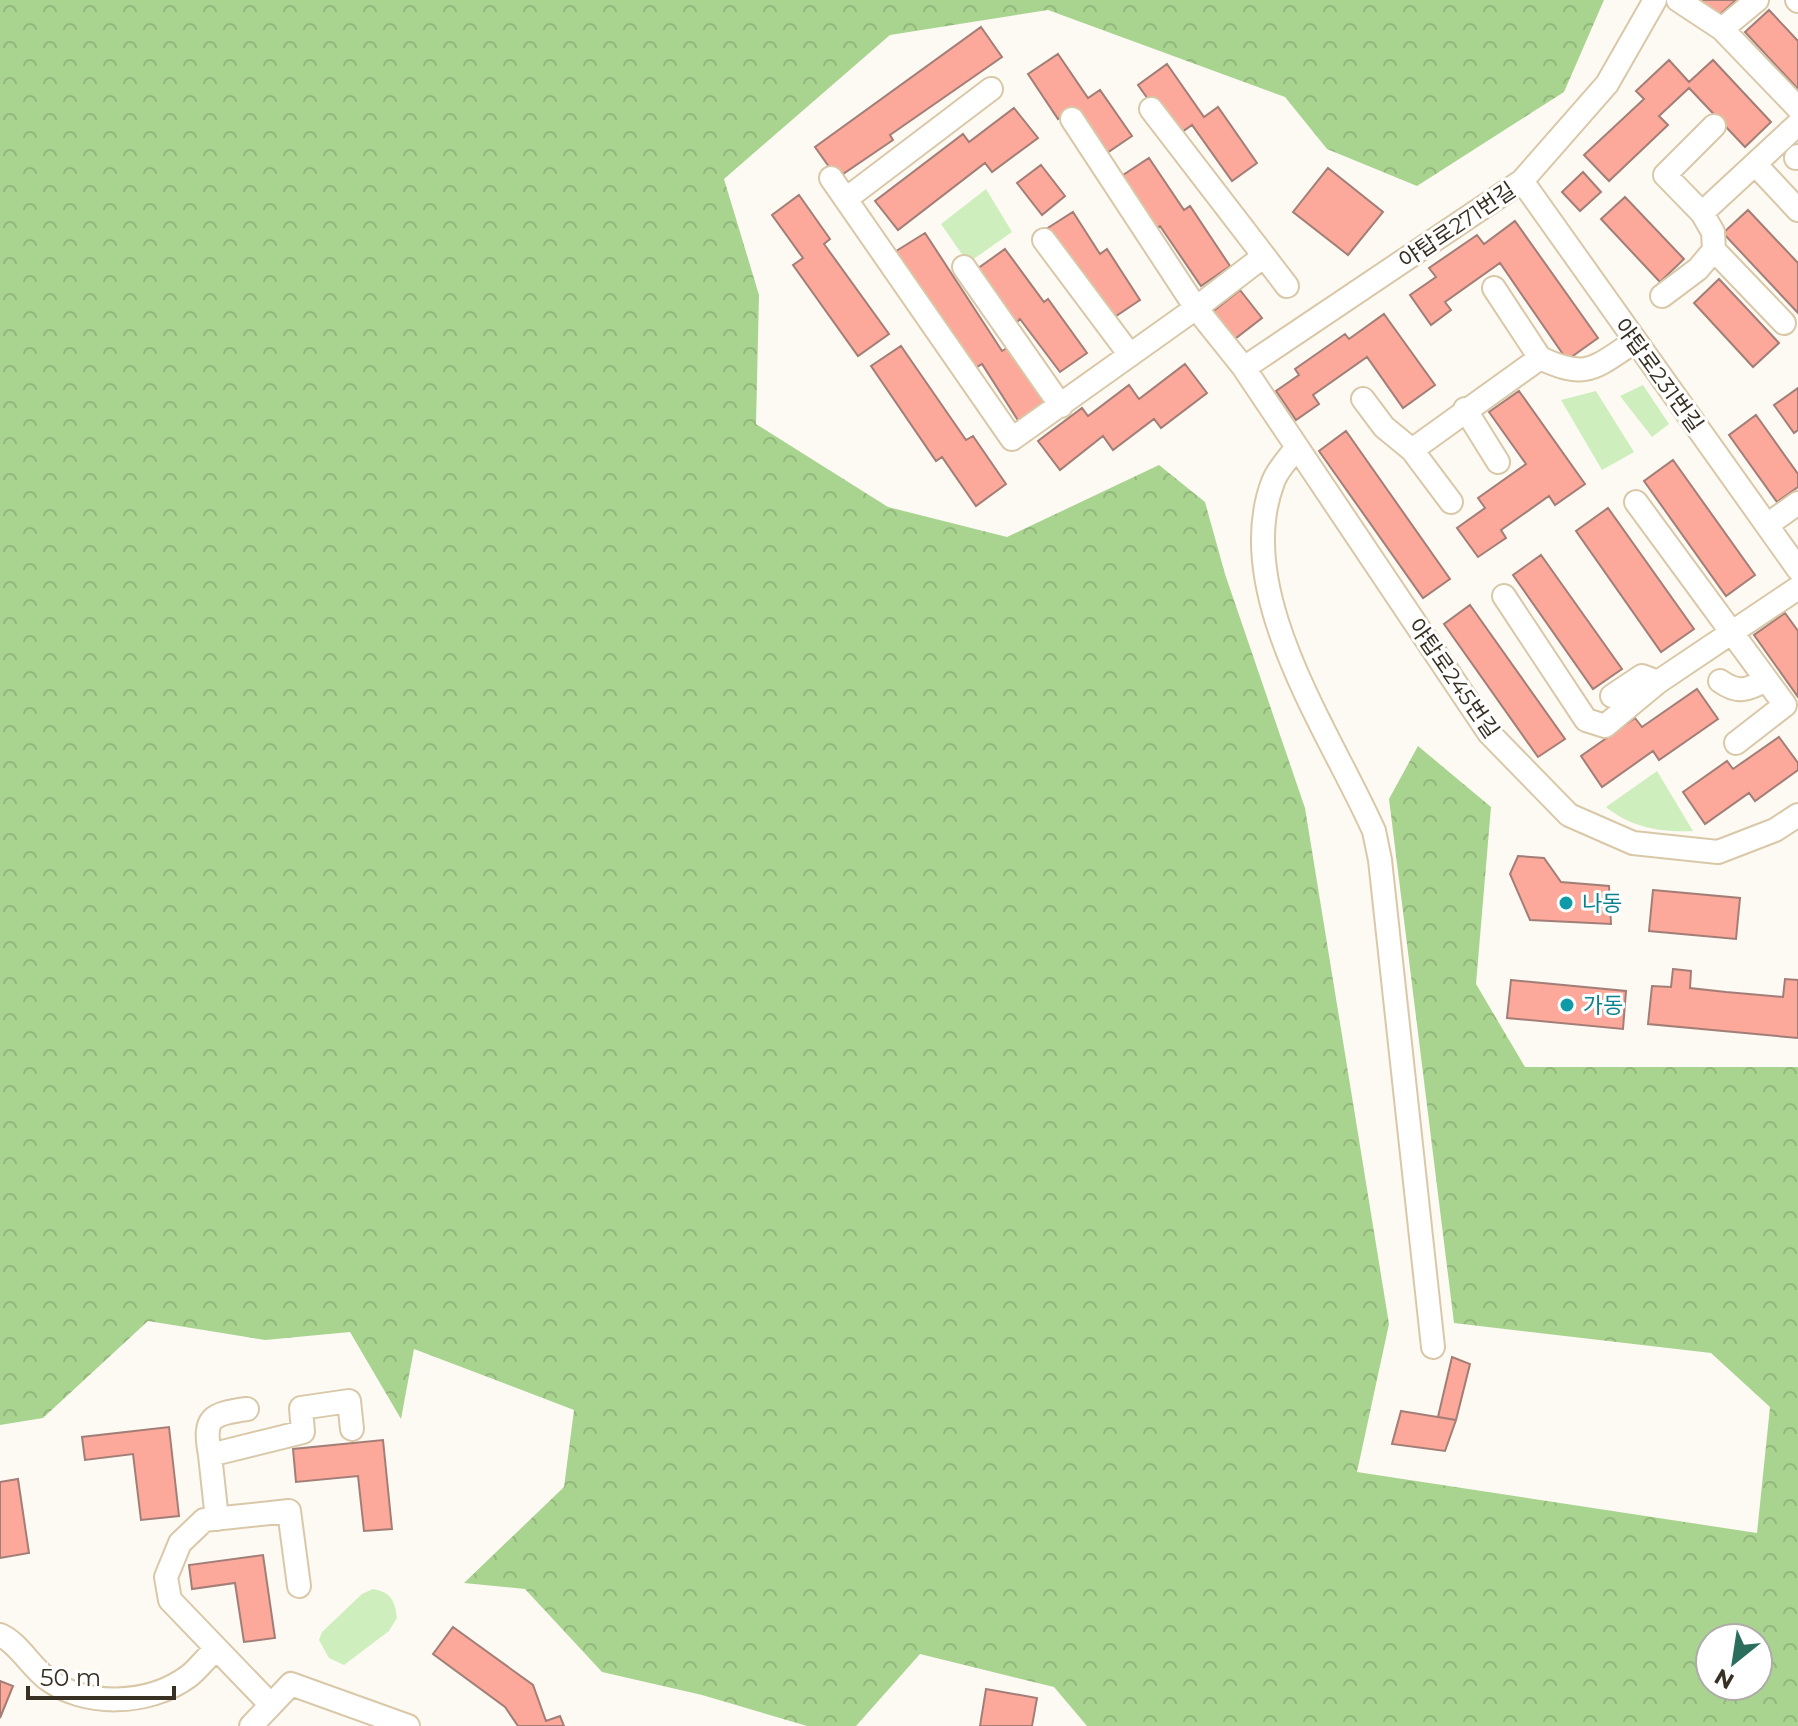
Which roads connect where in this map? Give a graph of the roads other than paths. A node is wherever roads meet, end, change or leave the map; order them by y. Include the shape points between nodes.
1 (1655, 0) edge
2 (1678, 0) edge
3 (1757, 0) edge
4 (1722, 29) junction
5 (991, 89) dead end
6 (1798, 108) edge
7 (1151, 109) dead end
8 (1072, 119) dead end
9 (1798, 124) edge
10 (1714, 126) dead end
11 (1755, 164) junction
12 (831, 178) dead end
13 (1522, 181) junction
14 (846, 199) junction
15 (1798, 210) edge
16 (1702, 213) junction
17 (1044, 240) dead end
18 (1714, 250) junction
19 (1264, 256) junction
20 (964, 267) dead end
21 (1287, 286) dead end
22 (1494, 288) dead end
23 (1662, 296) dead end
24 (1196, 308) junction
25 (1784, 323) dead end
26 (1634, 342) junction
27 (1130, 355) junction
28 (1540, 358) junction
29 (1244, 368) junction
30 (1363, 399) dead end
31 (1061, 406) junction
32 (1465, 409) junction
33 (1297, 447) junction
34 (1412, 450) junction
35 (1498, 462) dead end
36 (1451, 502) dead end
37 (1636, 502) dead end
38 (1798, 503) edge
39 (1767, 525) junction
40 (1798, 569) edge
41 (1798, 588) edge
42 (1504, 596) dead end
43 (1730, 632) junction
44 (1766, 680) junction
45 (1720, 681) dead end
46 (1658, 682) junction
47 (1612, 696) dead end
48 (1736, 743) dead end
49 (1798, 815) edge
50 (1433, 1347) dead end
51 (247, 1409) dead end
52 (352, 1429) dead end
53 (210, 1455) junction
54 (217, 1519) junction
55 (299, 1586) dead end
56 (0, 1635) edge
57 (215, 1650) junction
58 (271, 1705) junction
59 (251, 1726) edge
60 (408, 1726) edge

1 - 13 street, 야탑로271번길 via 1607,84
2 - 4 street
3 - 4 street
4 - 6 street
5 - 14 street
7 - 19 street
8 - 24 street, 야탑로245번길
9 - 11 street
10 - 16 street via 1665,175
11 - 15 street
11 - 16 street
12 - 14 street
13 - 26 street, 야탑로231번길
13 - 29 street, 야탑로271번길
14 - 31 street via 1012,439
16 - 18 street via 1713,232
17 - 27 street
18 - 23 street
18 - 25 street
19 - 21 street
19 - 24 street
20 - 31 street
22 - 28 street
24 - 27 street
24 - 29 street, 야탑로245번길
26 - 28 street via 1594,368 1568,371
26 - 39 street, 야탑로231번길
27 - 31 street
28 - 32 street
29 - 33 street, 야탑로245번길
30 - 34 street via 1384,427
32 - 34 street
32 - 35 street
33 - 49 street, 야탑로245번길 via 1489,733 1569,815 1633,843 1718,852
33 - 50 street via 1273,479 1263,518 1262,561 1288,649 1374,831
34 - 36 street
37 - 43 street
38 - 39 street
39 - 40 street, 야탑로231번길
41 - 43 street
42 - 46 street via 1594,725 1605,726
43 - 44 street
43 - 46 street
44 - 45 street via 1749,690 1730,689
44 - 48 street via 1785,705
46 - 47 street via 1642,676
51 - 53 street via 219,1413 210,1422
52 - 53 street via 349,1401 301,1408 303,1432
53 - 54 street
54 - 55 street via 289,1511
54 - 57 street via 204,1520 180,1543 166,1577 170,1600
56 - 57 street via 47,1679 100,1701 159,1690 188,1677
57 - 58 street
58 - 59 street
58 - 60 street via 291,1684

